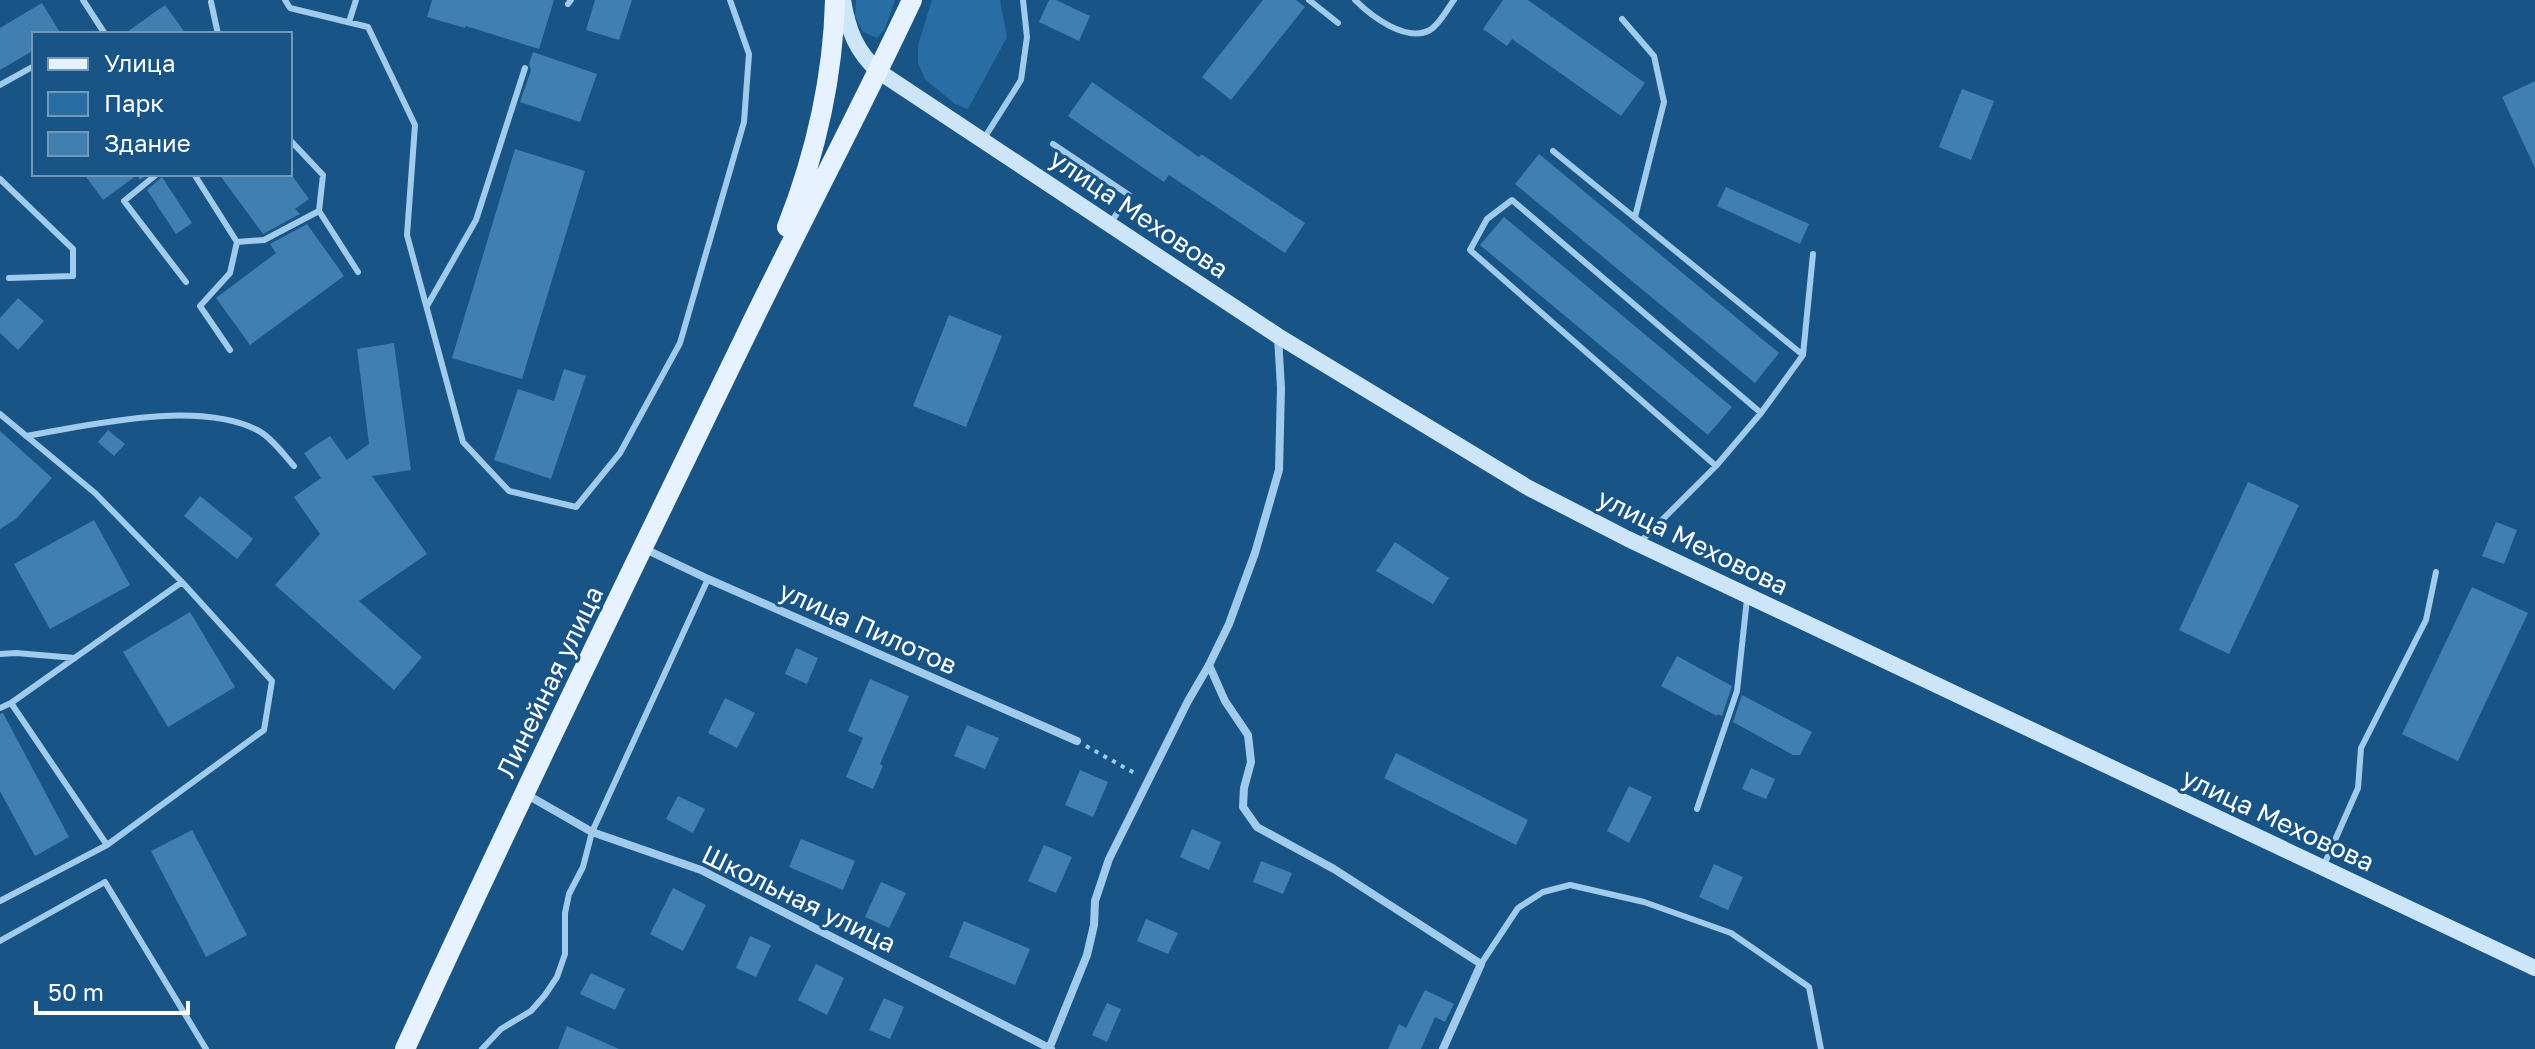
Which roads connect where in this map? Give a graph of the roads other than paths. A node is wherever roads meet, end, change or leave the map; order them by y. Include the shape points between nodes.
1 (83, 0) edge
2 (285, 0) edge
3 (356, 0) edge
4 (730, 0) edge
5 (835, 0) edge
6 (843, 0) edge
7 (912, 0) edge
8 (1023, 0) edge
9 (1309, 0) edge
10 (1355, 0) edge
11 (1454, 0) edge
12 (211, 2) dead end
13 (1622, 19) dead end
14 (349, 22) junction
15 (1338, 23) dead end
16 (104, 32) edge
17 (218, 32) edge
18 (32, 67) edge
19 (525, 68) dead end
20 (878, 71) junction
21 (0, 85) edge
22 (983, 140) junction
23 (292, 142) edge
24 (1053, 144) dead end
25 (1553, 151) dead end
26 (155, 176) edge
27 (195, 176) edge
28 (0, 179) edge
29 (319, 211) junction
30 (1635, 217) junction
31 (1110, 224) junction
32 (237, 242) junction
33 (1813, 254) dead end
34 (358, 272) dead end
35 (9, 278) dead end
36 (186, 282) dead end
37 (427, 306) junction
38 (1278, 336) junction
39 (744, 339) junction
40 (230, 350) dead end
41 (1803, 355) junction
42 (1761, 413) junction
43 (0, 414) edge
44 (26, 436) junction
45 (294, 466) dead end
46 (1716, 466) junction
47 (1638, 543) junction
48 (644, 549) junction
49 (2436, 572) dead end
50 (708, 579) junction
51 (182, 582) junction
52 (1748, 595) junction
53 (0, 654) edge
54 (75, 658) junction
55 (1209, 665) junction
56 (11, 703) junction
57 (0, 708) edge
58 (1077, 741) road end
59 (524, 793) junction
60 (1697, 809) dead end
61 (592, 832) junction
62 (107, 845) junction
63 (2322, 868) junction
64 (0, 901) edge
65 (0, 941) edge
66 (1481, 964) junction
67 (2535, 968) edge
68 (206, 1049) edge
69 (405, 1049) edge
70 (482, 1049) edge
71 (1050, 1049) edge
72 (1443, 1049) edge
73 (1821, 1049) edge

1 - 16 lane
2 - 14 lane via 290,8
3 - 14 lane
4 - 37 lane via 749,54 744,122 680,343 620,453 576,507 509,491 463,442
5 - 39 main road via 820,127
6 - 20 street, улица Меховова via 854,42
7 - 20 main road
8 - 22 lane via 1027,37 1021,80
9 - 15 lane
10 - 11 lane via 1387,24 1421,33 1433,28
12 - 17 lane
13 - 30 lane via 1654,56 1664,102
14 - 37 lane via 368,27 415,125 407,235
18 - 21 lane
19 - 37 lane via 476,220
20 - 22 street, улица Меховова
20 - 39 main road
22 - 31 street, улица Меховова
23 - 29 lane via 323,175
24 - 31 lane via 1129,195
25 - 30 lane
26 - 36 lane via 124,201
27 - 32 lane
28 - 35 lane via 73,249 73,276
29 - 32 lane via 264,240
29 - 34 lane
30 - 41 lane
31 - 38 street, улица Меховова
32 - 40 lane via 230,273 200,306
33 - 41 lane
38 - 47 street, улица Меховова via 1527,487
38 - 55 street via 1279,470 1255,553
39 - 48 main road, Линейная улица
41 - 42 lane
42 - 46 lane
42 - 46 lane via 1512,200 1487,219 1470,250
43 - 44 lane
44 - 45 lane via 141,416 218,418 260,431
44 - 51 lane via 95,493
46 - 47 lane
47 - 52 street, улица Меховова
48 - 50 street, улица Пилотов
48 - 59 main road, Линейная улица
49 - 63 lane via 2426,620 2361,748 2358,788
50 - 58 street, улица Пилотов
50 - 61 lane
51 - 54 lane
51 - 62 lane via 272,681 264,730
52 - 60 lane via 1737,691
52 - 63 street, улица Меховова
53 - 54 lane
54 - 56 lane
55 - 66 street via 1248,735 1251,762 1243,807 1257,827 1334,869
55 - 71 street via 1109,859 1095,901 1087,955
56 - 57 lane
56 - 62 lane
59 - 61 street, Школьная улица
59 - 69 main road, Линейная улица
61 - 70 lane via 569,894 565,954 557,977 531,1011 501,1029
61 - 71 street, Школьная улица via 701,870
62 - 64 lane
63 - 67 street, улица Меховова
65 - 68 lane via 105,882
66 - 72 street
66 - 73 lane via 1518,908 1543,892 1570,885 1644,902 1731,933 1809,987

